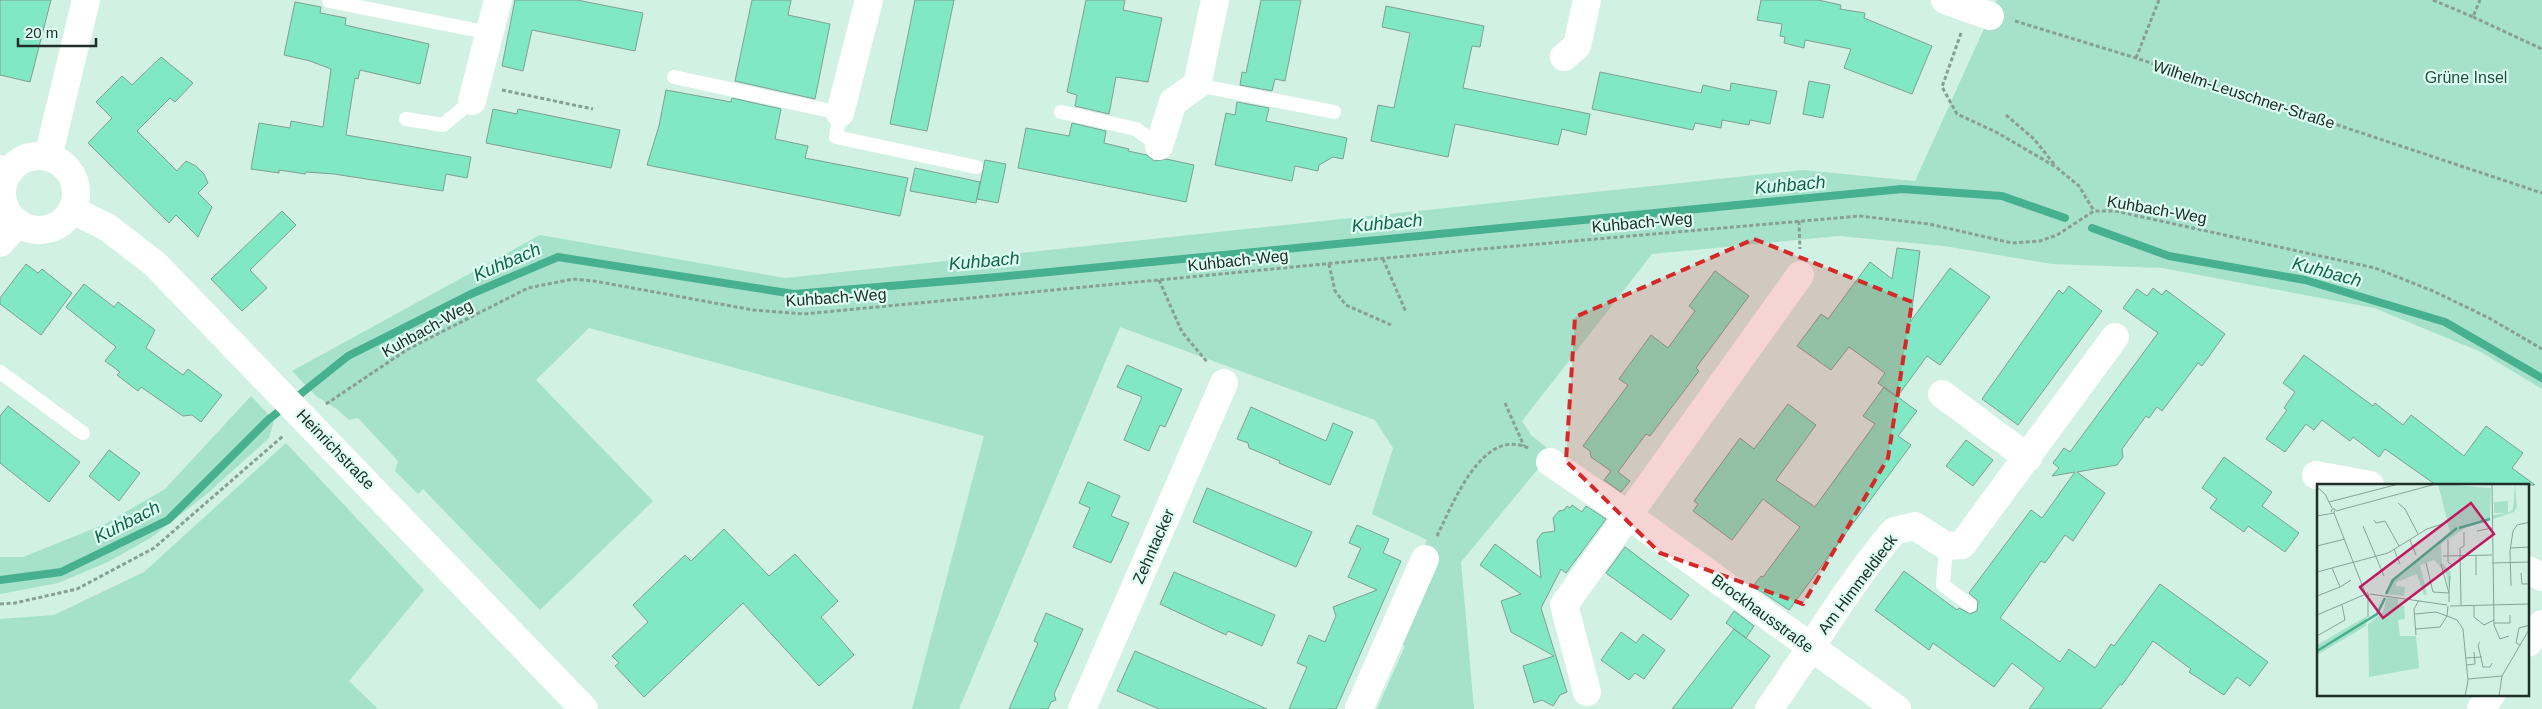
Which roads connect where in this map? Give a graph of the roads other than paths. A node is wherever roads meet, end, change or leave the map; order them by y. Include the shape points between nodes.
1 (86, 0) edge
2 (498, 0) edge
3 (869, 0) edge
4 (1215, 0) edge
5 (1588, 0) edge
6 (329, 1) edge
7 (490, 33) junction
8 (1564, 57) dead end
9 (674, 78) dead end
10 (1197, 85) junction
11 (474, 93) joint
12 (1061, 112) dead end
13 (1334, 112) dead end
14 (840, 113) junction
15 (406, 119) dead end
16 (1159, 146) joint
17 (48, 157) junction
18 (976, 167) dead end
19 (4, 171) edge
20 (72, 210) junction
21 (18, 223) junction
22 (0, 243) edge
23 (1800, 274) dead end
24 (2115, 337) dead end
25 (0, 372) edge
26 (1224, 383) road end
27 (1942, 394) dead end
28 (83, 433) dead end
29 (2028, 458) junction
30 (1550, 462) road end
31 (2316, 475) dead end
32 (2365, 484) edge
33 (1629, 516) junction
34 (1946, 546) junction
35 (1425, 559) road end
36 (2530, 571) edge
37 (2542, 577) edge
38 (1970, 605) dead end
39 (2542, 624) edge
40 (2530, 640) edge
41 (1810, 647) junction
42 (1586, 692) dead end
43 (2490, 696) edge
44 (584, 709) edge
45 (1082, 709) edge
46 (1359, 709) edge
47 (1769, 709) edge
48 (1897, 709) edge
49 (2481, 709) edge

1 - 17 street
2 - 7 street
3 - 14 street
4 - 10 street
5 - 8 street via 1577,46
6 - 7 lane
7 - 11 street
9 - 14 lane
10 - 13 lane
10 - 16 street via 1173,102
11 - 15 lane via 443,125
12 - 16 lane via 1136,129
14 - 18 lane via 836,137
17 - 19 street via 30,157
17 - 20 street via 60,162 70,172 75,190
19 - 21 street via 4,206
20 - 21 street via 62,222 48,229 33,229
20 - 44 street, Heinrichstraße via 107,227 155,264
21 - 22 street
23 - 33 street
24 - 29 street
25 - 28 lane
26 - 45 street, Zehntacker
27 - 29 street
29 - 34 street via 1962,545
30 - 33 street, Brockhausstraße
31 - 32 street
33 - 41 street, Brockhausstraße
33 - 42 street via 1564,605
34 - 38 lane via 1944,586
34 - 41 street, Am Himmeldieck via 1915,526 1894,530
35 - 46 street
36 - 37 street
39 - 40 street
41 - 47 street, Am Himmeldieck
41 - 48 street, Brockhausstraße
43 - 49 street

